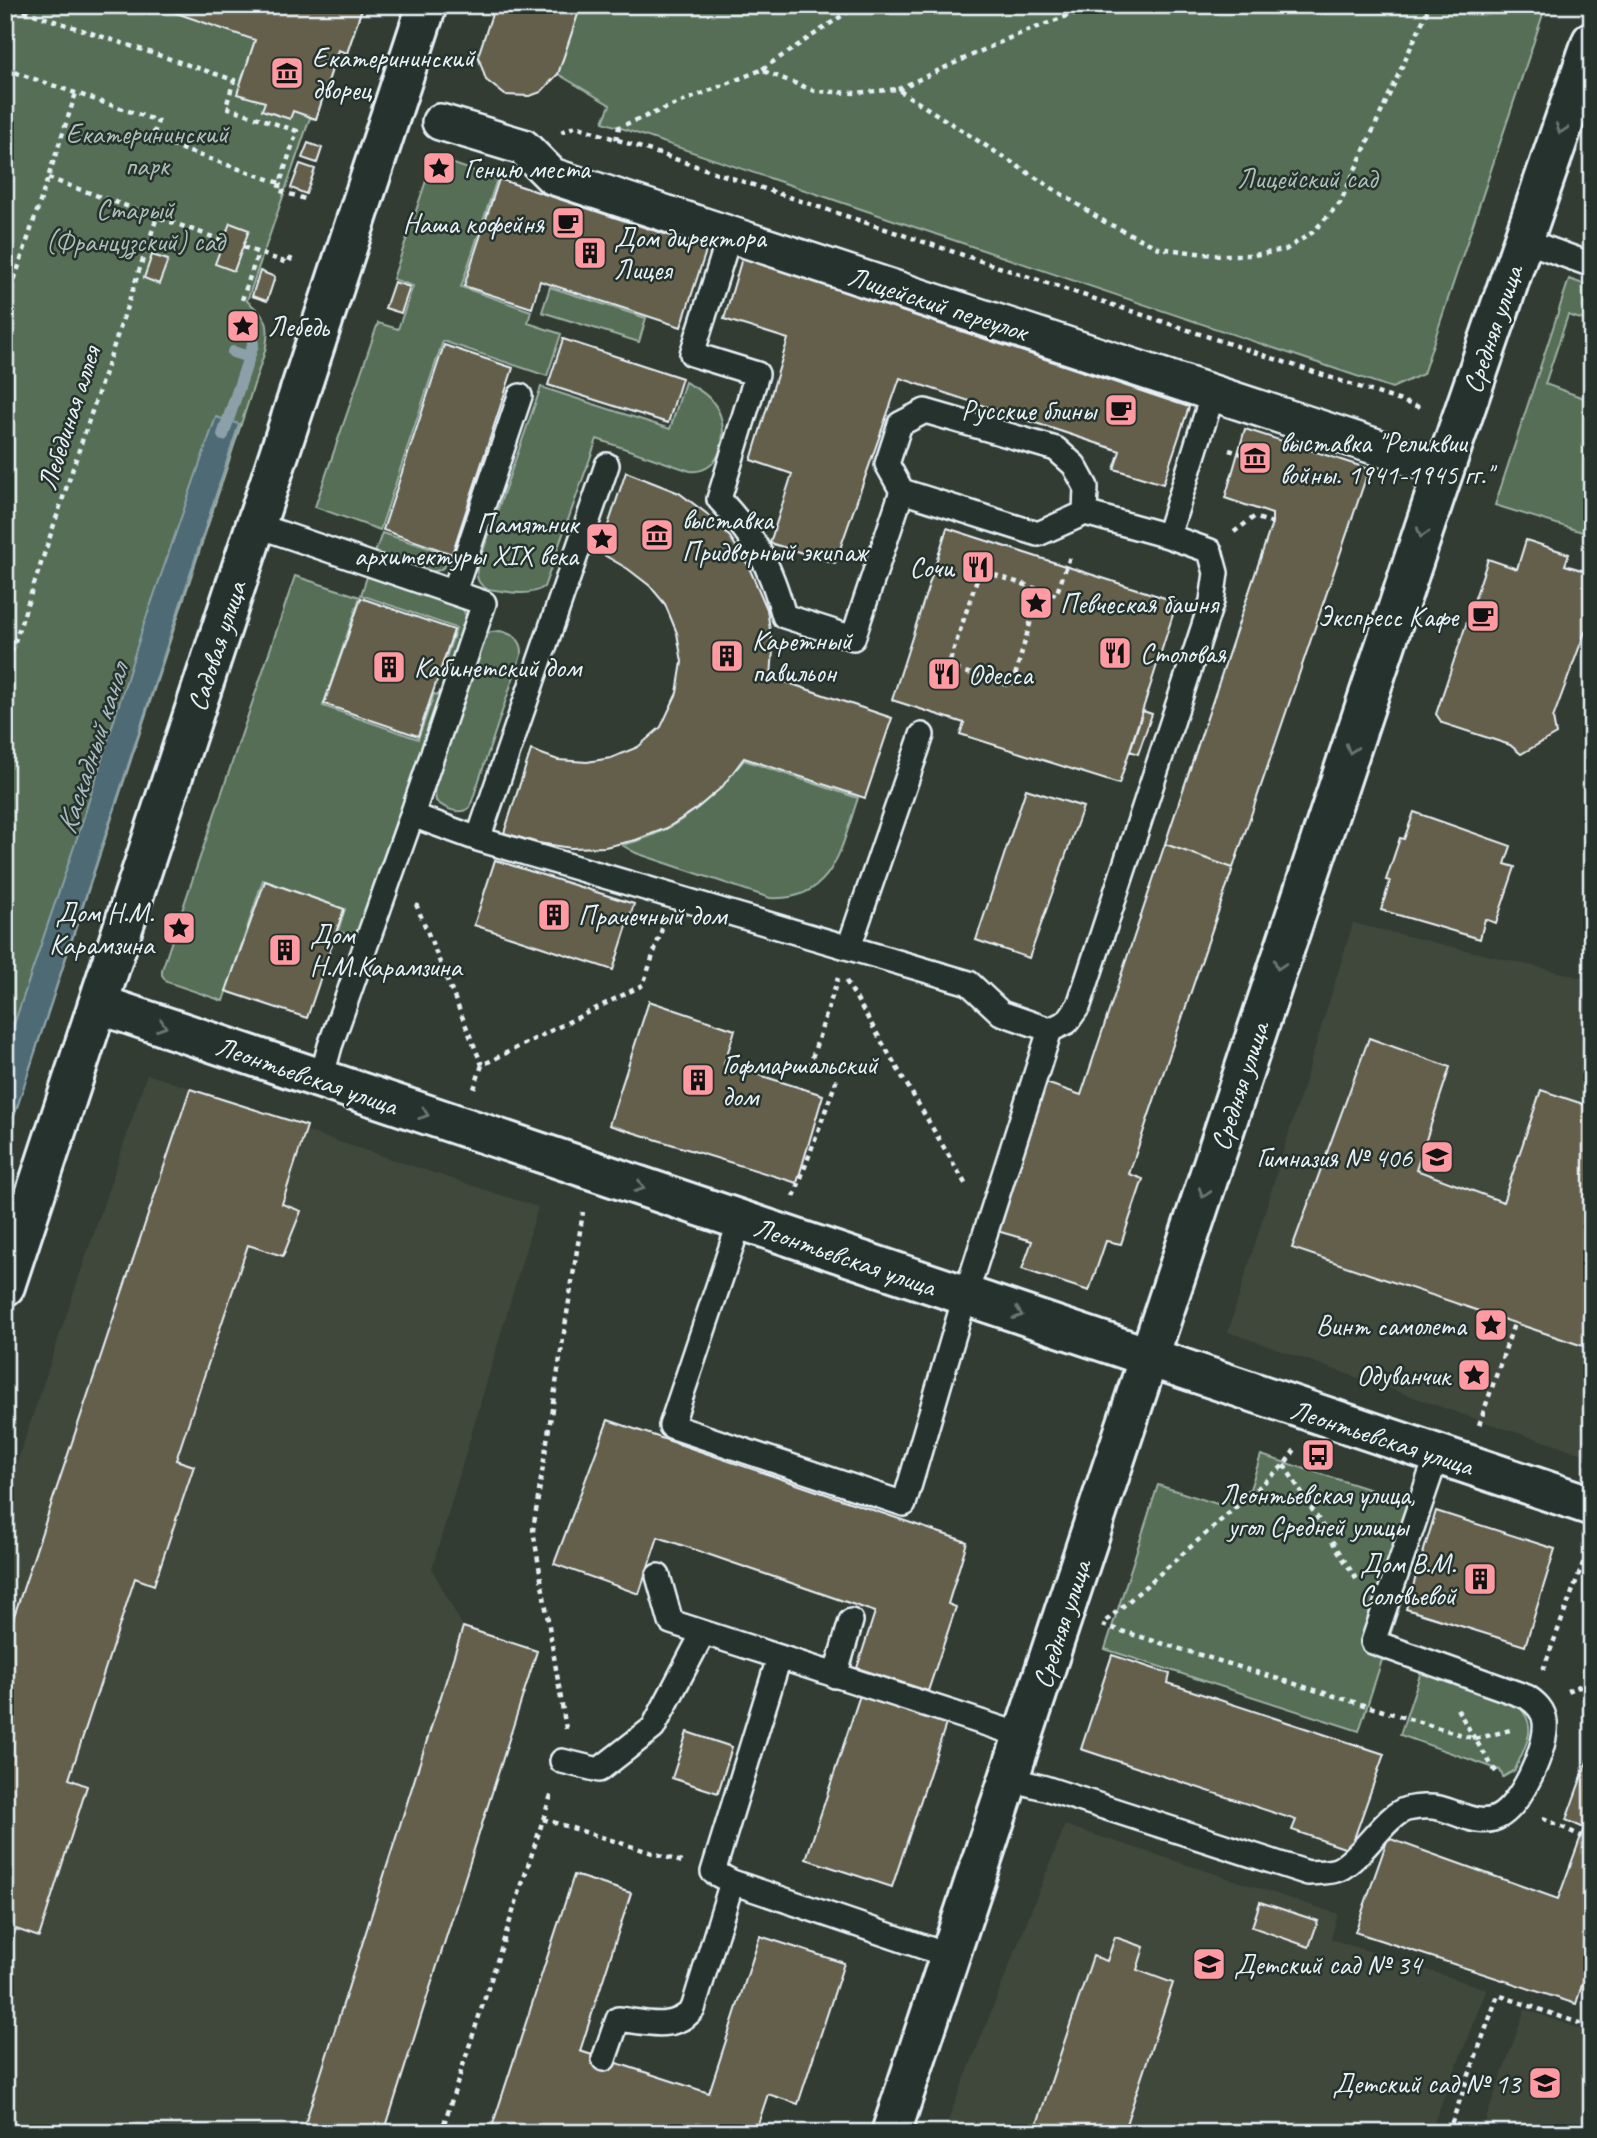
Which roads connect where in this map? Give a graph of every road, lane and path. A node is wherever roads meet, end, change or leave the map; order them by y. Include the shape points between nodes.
1 (6, 5) edge
2 (427, 5) edge
3 (858, 5) edge
4 (1096, 5) edge
5 (1430, 5) edge
6 (1592, 41) edge
7 (5, 69) edge
8 (761, 70) junction
9 (897, 89) junction
10 (76, 93) junction
11 (440, 122) dead end
12 (616, 140) junction
13 (523, 148) junction
14 (48, 178) junction
15 (280, 183) junction
16 (308, 200) dead end
17 (157, 217) junction
18 (730, 234) junction
19 (1523, 240) junction
20 (224, 241) dead end
21 (243, 247) dead end
22 (258, 253) junction
23 (289, 260) dead end
24 (1592, 265) edge
25 (242, 300) dead end
26 (6, 306) edge
27 (1213, 393) junction
28 (520, 397) dead end
29 (1423, 408) dead end
30 (607, 465) dead end
31 (1444, 468) junction
32 (902, 491) junction
33 (1085, 513) junction
34 (1272, 523) dead end
35 (256, 526) junction
36 (1168, 536) junction
37 (1210, 551) junction
38 (454, 592) junction
39 (1036, 603) dead end
40 (5, 671) edge
41 (922, 735) dead end
42 (412, 815) junction
43 (478, 839) junction
44 (397, 857) junction
45 (674, 896) junction
46 (849, 947) junction
47 (98, 1004) junction
48 (1050, 1030) junction
49 (482, 1065) junction
50 (809, 1067) dead end
51 (838, 1076) dead end
52 (321, 1079) junction
53 (473, 1094) dead end
54 (968, 1189) dead end
55 (793, 1201) dead end
56 (583, 1212) dead end
57 (740, 1221) junction
58 (5, 1286) edge
59 (965, 1297) junction
60 (1514, 1324) dead end
61 (1149, 1358) junction
62 (1478, 1429) dead end
63 (1296, 1447) dead end
64 (1437, 1455) junction
65 (1284, 1465) junction
66 (1592, 1506) edge
67 (1589, 1546) dead end
68 (658, 1576) dead end
69 (1381, 1618) junction
70 (851, 1621) dead end
71 (703, 1633) junction
72 (779, 1658) junction
73 (1429, 1662) junction
74 (835, 1676) junction
75 (1532, 1700) junction
76 (1024, 1736) junction
77 (562, 1760) junction
78 (1009, 1779) junction
79 (543, 1819) junction
80 (722, 1877) junction
81 (950, 1956) junction
82 (1592, 2020) edge
83 (604, 2059) dead end
84 (441, 2133) edge
85 (891, 2133) edge
86 (1448, 2133) edge

1 - 15 path via 234,80 226,107 297,131
2 - 35 street, Садовая улица
3 - 8 path
4 - 9 path
5 - 9 path via 1340,203 1312,232 1285,250 1253,256 1159,248 1105,222
6 -> 19 street, Средняя улица
7 - 10 path
8 - 9 path via 815,91
8 - 12 path via 619,127
10 - 14 path
10 - 15 path via 158,121 152,139
11 - 13 street, Лицейский переулок
12 - 13 path via 576,126
12 - 29 path
13 - 18 street, Лицейский переулок via 552,176
14 - 17 path
14 - 26 path
15 - 16 path via 278,190
17 - 20 path
17 - 40 path, Лебединая аллея
18 - 27 street, Лицейский переулок
18 - 32 lane via 692,354 757,374 719,499 760,550 785,616 853,638
19 - 24 lane
19 - 31 street, Средняя улица
21 - 22 path
22 - 23 path
22 - 25 path
27 - 31 street, Лицейский переулок
27 - 36 lane
28 - 38 lane
30 - 43 lane
31 -> 61 street, Средняя улица
32 - 33 lane via 1038,534
32 - 33 lane via 887,464 900,424 925,411 1056,449 1074,465 1086,487
33 - 36 lane
33 - 39 path via 1056,595 980,570 948,667 1012,685
34 - 37 path via 1254,517
35 - 38 lane
35 - 47 street, Садовая улица
36 - 37 lane
37 - 48 lane via 1216,573 1212,601 1079,1005 1067,1022
38 - 42 lane via 484,603
41 - 46 lane
42 - 43 lane
42 - 44 lane
43 - 45 lane
44 - 49 path
44 - 52 lane
45 - 46 lane
45 - 49 path via 643,985
46 - 48 lane via 969,983 1001,1013
47 -> 52 street, Леонтьевская улица
47 - 58 street, Садовая улица
48 - 59 lane
49 - 53 path
50 - 54 path via 840,972
51 - 55 path
52 -> 57 street, Леонтьевская улица
56 - 77 path via 533,1530 567,1726
57 - 59 street, Леонтьевская улица
57 - 59 lane via 671,1426 684,1431 904,1504
59 -> 61 street, Леонтьевская улица
60 - 62 path
61 - 64 street, Леонтьевская улица
61 - 76 street, Средняя улица
63 - 65 path
64 - 66 street, Леонтьевская улица
64 - 69 lane
65 - 69 path
65 - 73 path via 1101,1625 1475,1739
67 - 75 path
68 - 71 lane via 671,1622
69 - 73 lane via 1373,1642
70 - 74 lane
71 - 72 lane
71 - 77 lane via 653,1728 599,1770
72 - 74 lane
72 - 80 lane
73 - 75 lane
74 - 76 lane
75 - 78 lane via 1545,1720 1544,1736 1515,1804 1495,1819 1473,1820 1437,1808 1405,1810 1379,1831 1360,1855 1337,1870 1308,1873
76 - 78 street, Средняя улица
77 - 79 path
78 - 81 street, Средняя улица
79 - 80 path
79 - 84 path
80 - 81 lane
80 - 83 lane via 693,2009 686,2018 668,2024 618,2019
81 - 85 street, Средняя улица
82 - 86 path via 1579,2023 1498,1995

